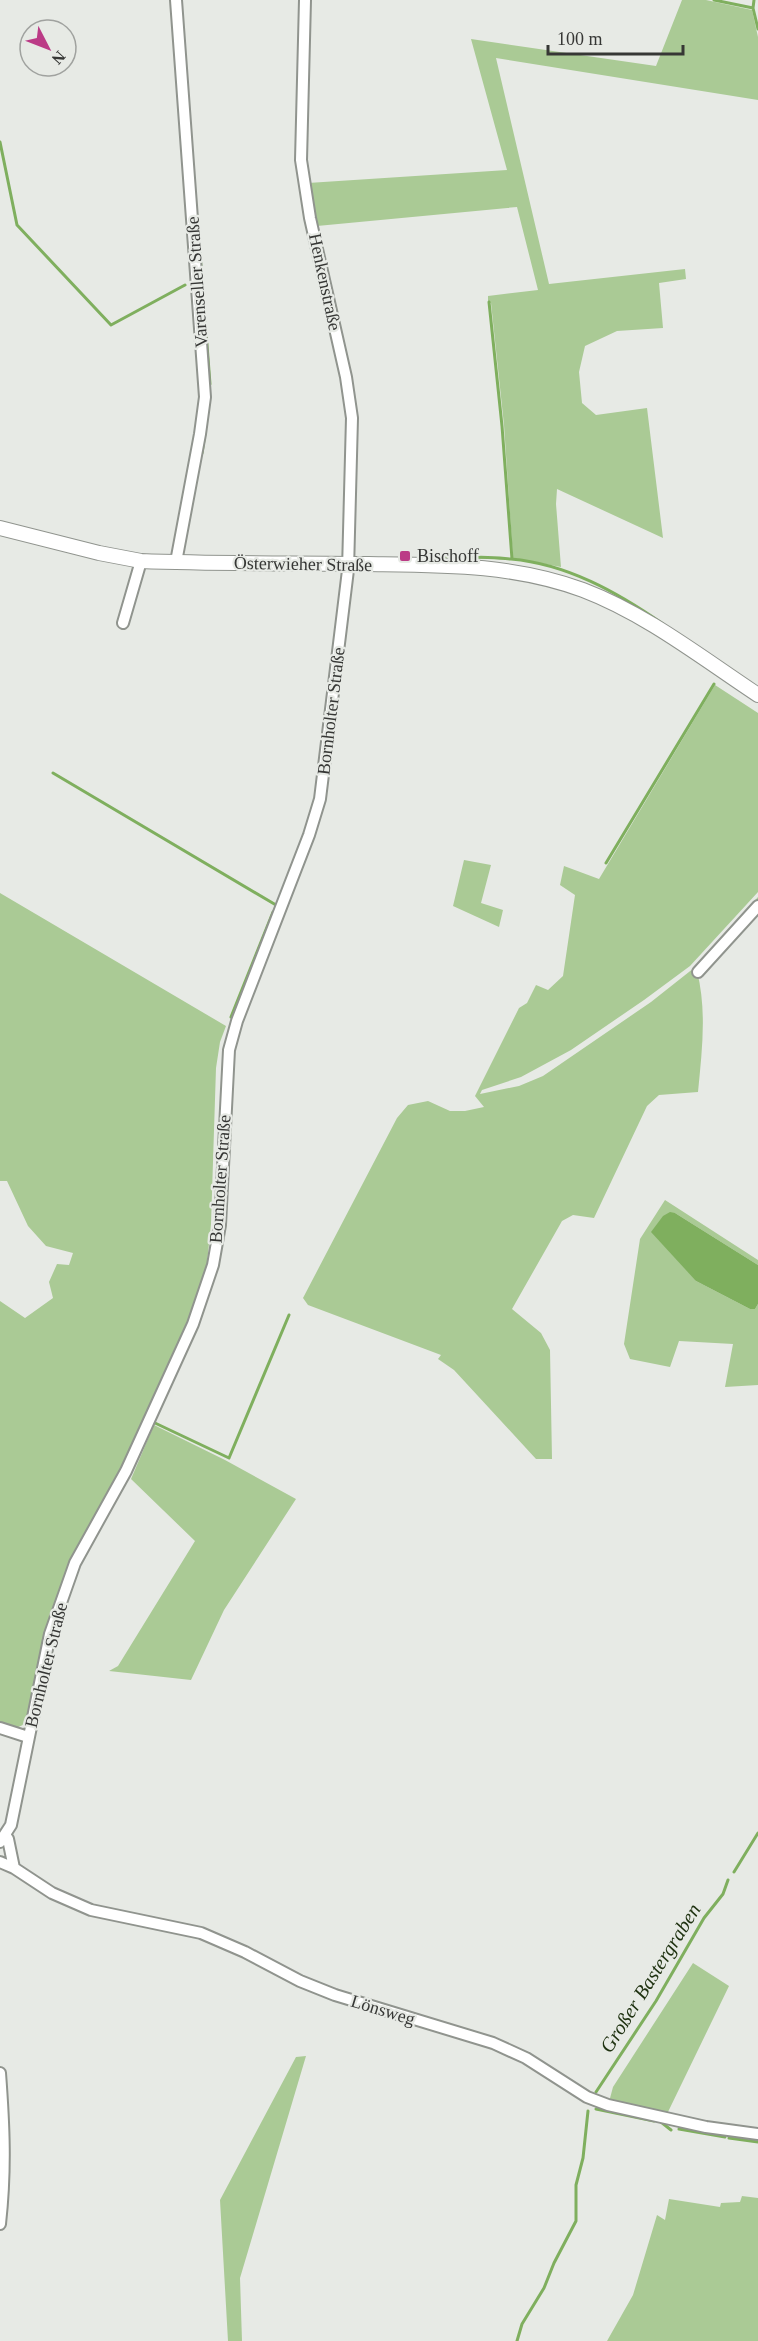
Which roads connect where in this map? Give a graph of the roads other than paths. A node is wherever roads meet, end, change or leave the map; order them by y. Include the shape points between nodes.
1 (176, 0) edge
2 (305, 0) edge
3 (0, 528) edge
4 (141, 561) junction
5 (176, 562) junction
6 (349, 564) junction
7 (123, 623) dead end
8 (758, 695) edge
9 (758, 906) edge
10 (698, 972) dead end
11 (0, 1728) edge
12 (28, 1737) junction
13 (2, 1839) edge
14 (0, 1862) edge
15 (14, 1868) junction
16 (0, 2073) edge
17 (758, 2134) edge
18 (0, 2224) edge

1 - 5 street, Varenseller Straße via 205,397
2 - 6 street, Henkenstraße via 300,160 352,418
3 - 4 street, Österwieher Straße
4 - 5 street, Österwieher Straße
4 - 7 street
5 - 6 street, Österwieher Straße
6 - 8 street, Österwieher Straße via 464,565 559,582 606,600 647,622
6 - 12 street, Bornholter Straße via 320,799 229,1050 220,1225 213,1265 193,1324 126,1471 75,1563 50,1634
9 - 10 street
11 - 12 street
12 - 13 street, Bornholter Straße via 11,1825
13 - 15 street via 8,1839
14 - 15 street, Lönsweg
15 - 17 street, Lönsweg via 52,1893 91,1910 201,1933 335,1995 493,2043 608,2105
16 - 18 street via 5,2176

